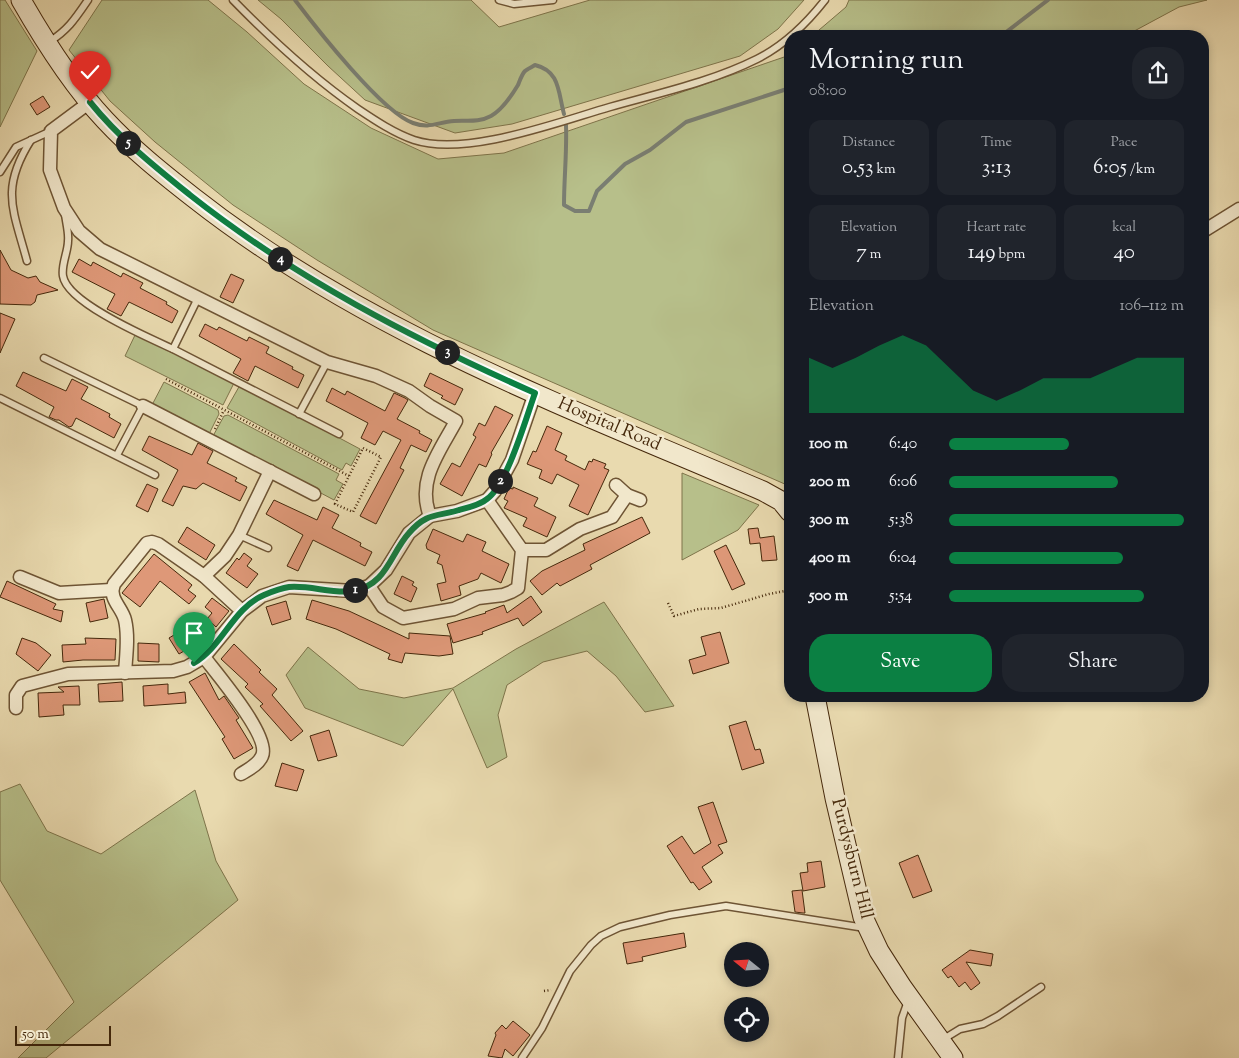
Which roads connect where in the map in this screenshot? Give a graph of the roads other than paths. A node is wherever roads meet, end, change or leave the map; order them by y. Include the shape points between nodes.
1 (88, 0) edge
2 (233, 0) edge
3 (499, 0) edge
4 (553, 0) edge
5 (825, 0) edge
6 (24, 5) edge
7 (797, 30) edge
8 (784, 41) edge
9 (48, 43) junction
10 (90, 102) junction
11 (51, 130) junction
12 (31, 140) junction
13 (0, 172) edge
14 (64, 208) junction
15 (1239, 209) edge
16 (1209, 228) edge
17 (27, 261) dead end
18 (198, 298) junction
19 (173, 349) junction
20 (44, 358) dead end
21 (327, 362) junction
22 (535, 393) junction
23 (0, 398) edge
24 (142, 406) junction
25 (299, 414) junction
26 (339, 434) dead end
27 (117, 455) junction
28 (270, 471) junction
29 (155, 475) dead end
30 (616, 485) dead end
31 (314, 494) dead end
32 (627, 495) junction
33 (487, 500) junction
34 (640, 500) dead end
35 (784, 504) edge
36 (430, 516) junction
37 (239, 535) junction
38 (268, 548) dead end
39 (522, 550) junction
40 (20, 576) dead end
41 (204, 576) junction
42 (368, 586) junction
43 (111, 590) junction
44 (242, 611) junction
45 (204, 657) junction
46 (125, 673) junction
47 (816, 702) edge
48 (16, 708) dead end
49 (242, 774) dead end
50 (868, 928) junction
51 (1041, 987) dead end
52 (910, 998) junction
53 (941, 1041) junction
54 (522, 1058) edge
55 (898, 1058) edge
56 (954, 1058) edge

1 - 9 lane via 68,28
2 - 8 lane via 290,55 342,98 394,131 438,145 524,132 664,92 759,59
3 - 4 lane via 514,4
5 - 7 lane
6 - 9 main road, Hospital Road
9 - 10 main road, Hospital Road
10 - 11 street
10 - 22 main road, Hospital Road via 156,168 256,244 326,289 398,328
11 - 12 lane
11 - 14 street via 50,170
12 - 13 lane via 16,147
12 - 17 lane via 14,169 11,186 11,202
14 - 18 street via 79,231 100,249
14 - 19 lane via 68,240 63,275 67,285 114,321
15 - 16 street
18 - 19 lane
18 - 21 street
19 - 25 lane
20 - 24 lane
21 - 25 lane
21 - 36 street via 389,381 456,420 425,486 425,502
22 - 33 street via 512,460
22 - 35 main road, Hospital Road via 764,491
23 - 27 lane
24 - 27 lane
24 - 28 street
25 - 26 lane
27 - 29 lane
28 - 31 street
28 - 37 street
30 - 32 street
32 - 34 street
32 - 39 street via 612,518 580,529 546,550
33 - 36 street
33 - 39 street
36 - 42 street via 409,533 386,570
37 - 38 lane
37 - 41 street via 225,556
39 - 42 street via 518,588 503,595 478,598 454,609 403,618 382,607
40 - 43 street via 59,593
41 - 43 street via 152,542 147,543
41 - 44 street
42 - 44 street via 353,591 288,587 262,596
43 - 46 street via 125,618
44 - 45 street
45 - 46 street via 174,671
45 - 49 street via 243,706 263,748 256,765
46 - 48 street via 68,674 22,686 16,695
47 - 50 main road, Purdysburn Hill via 848,856
50 - 52 main road, Purdysburn Hill
50 - 54 lane via 726,906 620,927 601,936 570,971 542,1028
51 - 53 lane via 998,1016 983,1024 960,1029
52 - 53 main road, Purdysburn Hill
52 - 55 lane via 902,1018
53 - 56 main road, Purdysburn Hill

